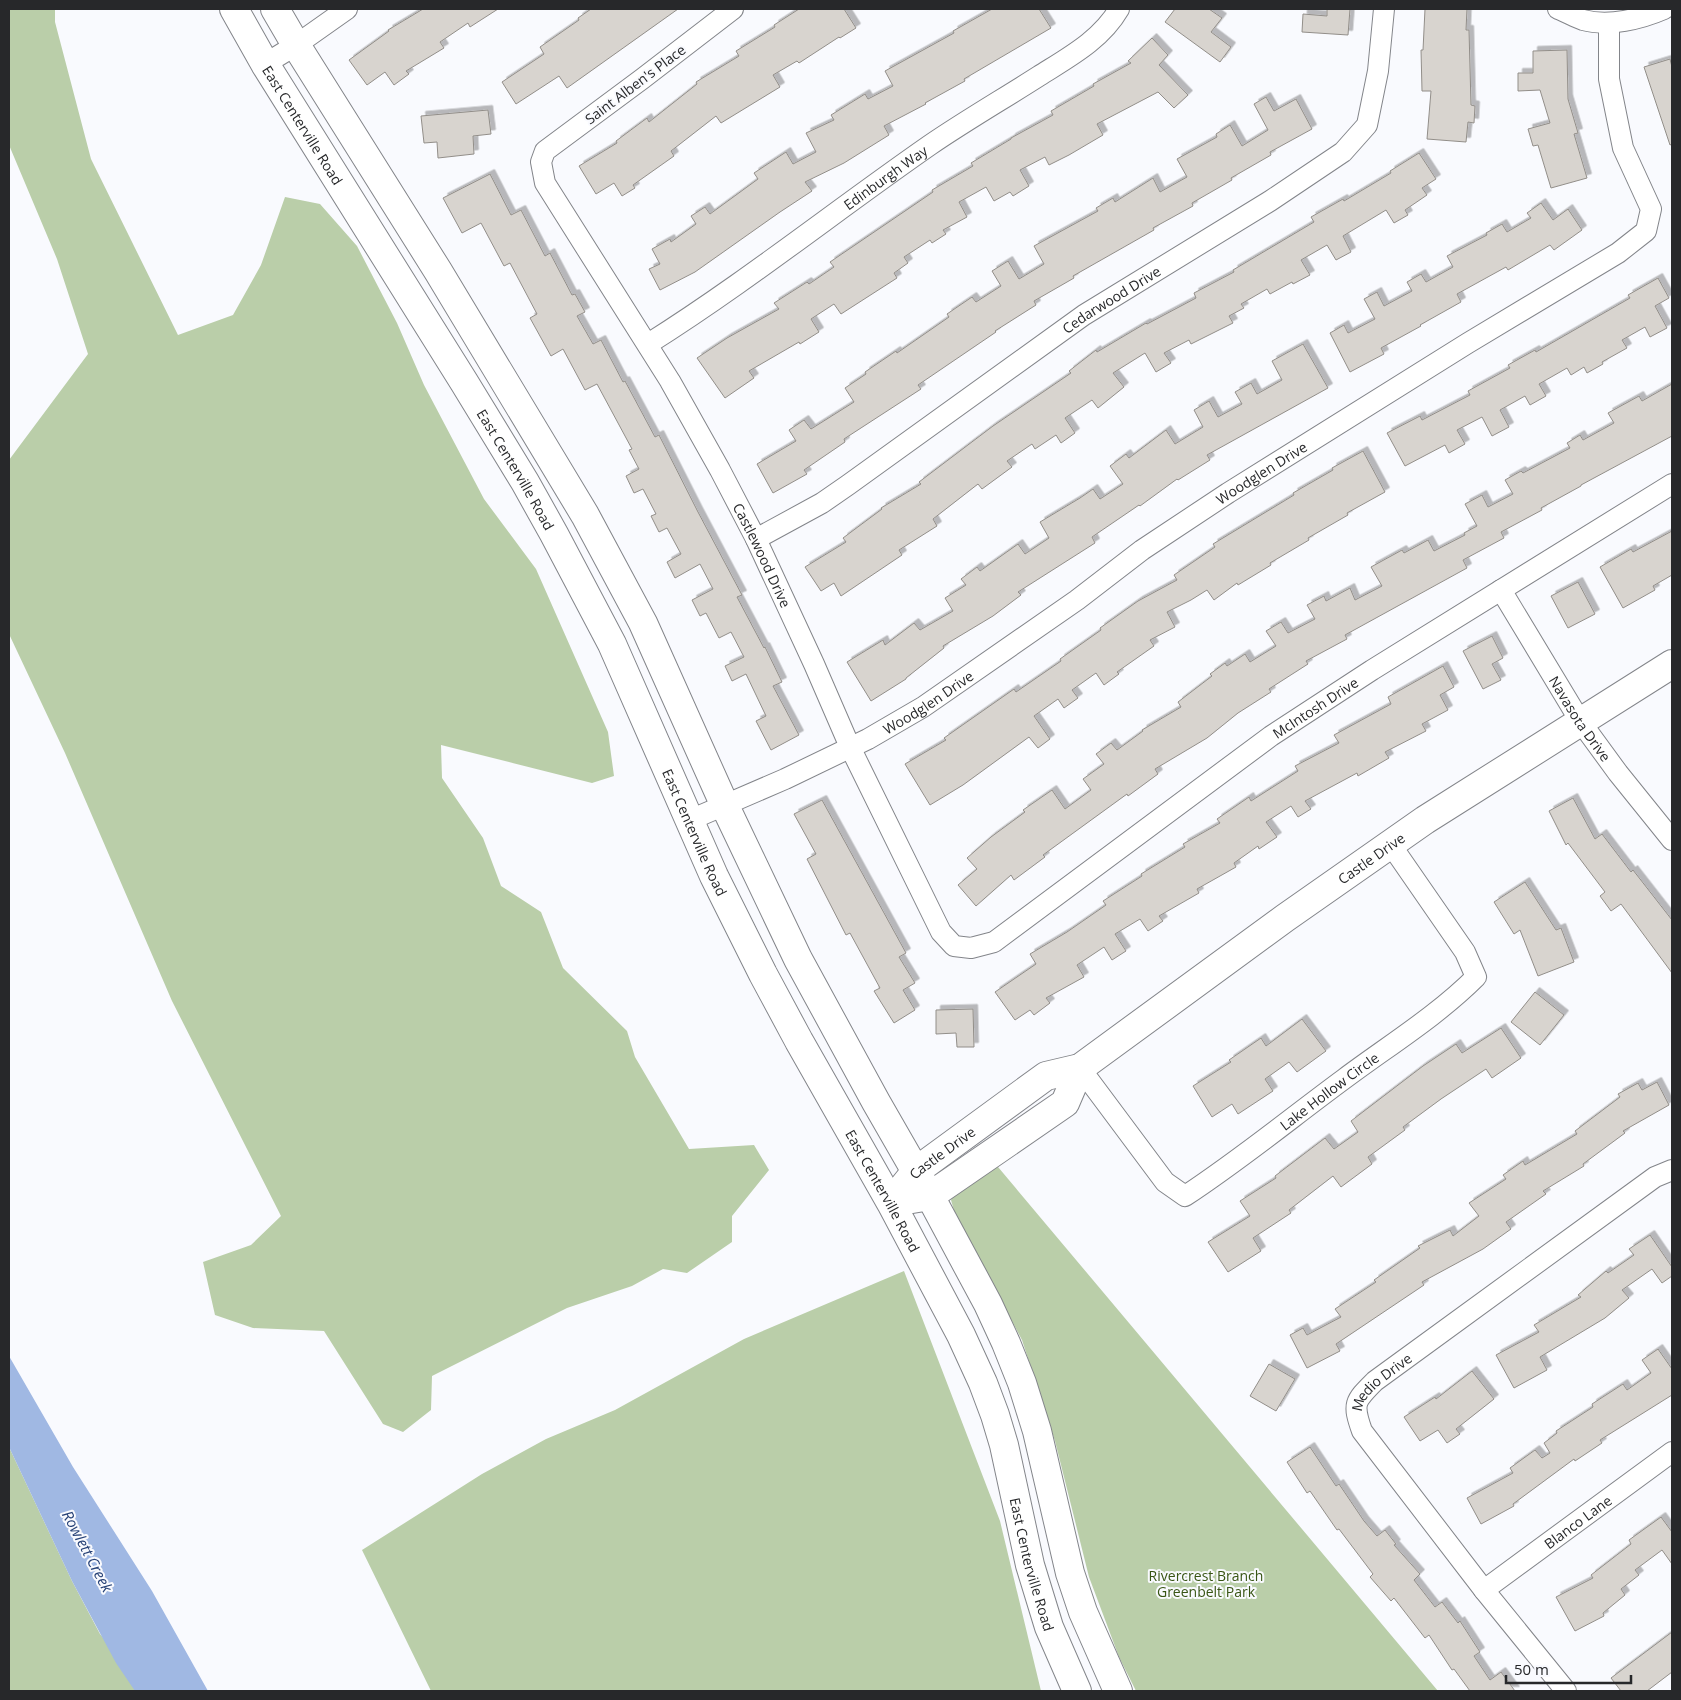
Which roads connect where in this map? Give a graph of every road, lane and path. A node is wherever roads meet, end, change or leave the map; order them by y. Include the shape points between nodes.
1 (234, 9) edge
2 (275, 9) edge
3 (347, 9) edge
4 (733, 9) edge
5 (1119, 9) edge
6 (1384, 9) edge
7 (1558, 9) edge
8 (1664, 9) edge
9 (1609, 23) junction
10 (296, 45) junction
11 (266, 64) junction
12 (541, 162) joint
13 (648, 344) junction
14 (1672, 484) edge
15 (756, 540) junction
16 (1500, 590) junction
17 (1672, 664) edge
18 (1580, 721) junction
19 (850, 747) junction
20 (725, 806) junction
21 (690, 820) junction
22 (1672, 840) edge
23 (1390, 845) junction
24 (971, 948) joint
25 (1080, 1068) junction
26 (1672, 1170) edge
27 (916, 1171) junction
28 (930, 1196) junction
29 (891, 1203) junction
30 (1672, 1452) edge
31 (1484, 1590) junction
32 (1077, 1691) edge
33 (1118, 1691) edge
34 (1566, 1691) edge

1 - 11 main road, East Centerville Road
2 - 10 main road
3 - 10 street
4 - 12 street, Saint Alben's Place via 545,152
5 - 13 street, Edinburgh Way via 1090,44 931,144 768,263
6 - 15 street, Cedarwood Drive via 1378,71 1367,125 1343,152 1270,201 1084,315 822,503
7 - 9 street via 1584,20
8 - 9 street
9 - 19 street, Woodglen Drive via 1609,79 1624,148 1651,210 1646,231 1618,253 1228,493 1142,550 1077,600 923,707
10 - 11 street
10 - 20 main road via 443,279 585,515 643,623
11 - 21 main road, East Centerville Road via 464,382 554,534 612,644
12 - 13 street, Castlewood Drive via 545,183
13 - 15 street, Castlewood Drive via 694,421
14 - 16 street, McIntosh Drive
15 - 19 street, Castlewood Drive
16 - 18 street, Navasota Drive
16 - 24 street, McIntosh Drive via 1271,736 994,942
17 - 18 main road, Castle Drive
18 - 22 street, Navasota Drive
18 - 23 main road, Castle Drive
19 - 20 street, Woodglen Drive
19 - 24 street, Castlewood Drive via 941,932 954,946
20 - 21 street, Woodglen Drive
20 - 27 main road via 798,959
21 - 29 main road, East Centerville Road via 763,974
23 - 25 main road, Castle Drive
23 - 25 street, Lake Hollow Circle via 1465,952 1476,977 1455,998 1215,1176 1185,1196 1165,1182
25 - 27 main road, Castle Drive via 1046,1076
25 - 28 main road, Castle Drive via 1064,1103
26 - 31 street, Medio Drive via 1656,1177 1375,1381 1359,1397 1355,1412 1362,1431
27 - 28 main road
27 - 29 main road, Castle Drive
28 - 29 main road, Castle Drive
28 - 33 main road via 988,1304 1022,1383 1037,1431 1070,1573
29 - 32 main road, East Centerville Road via 984,1383 1004,1445 1030,1565 1049,1627
30 - 31 street, Blanco Lane
31 - 34 street, Medio Drive

